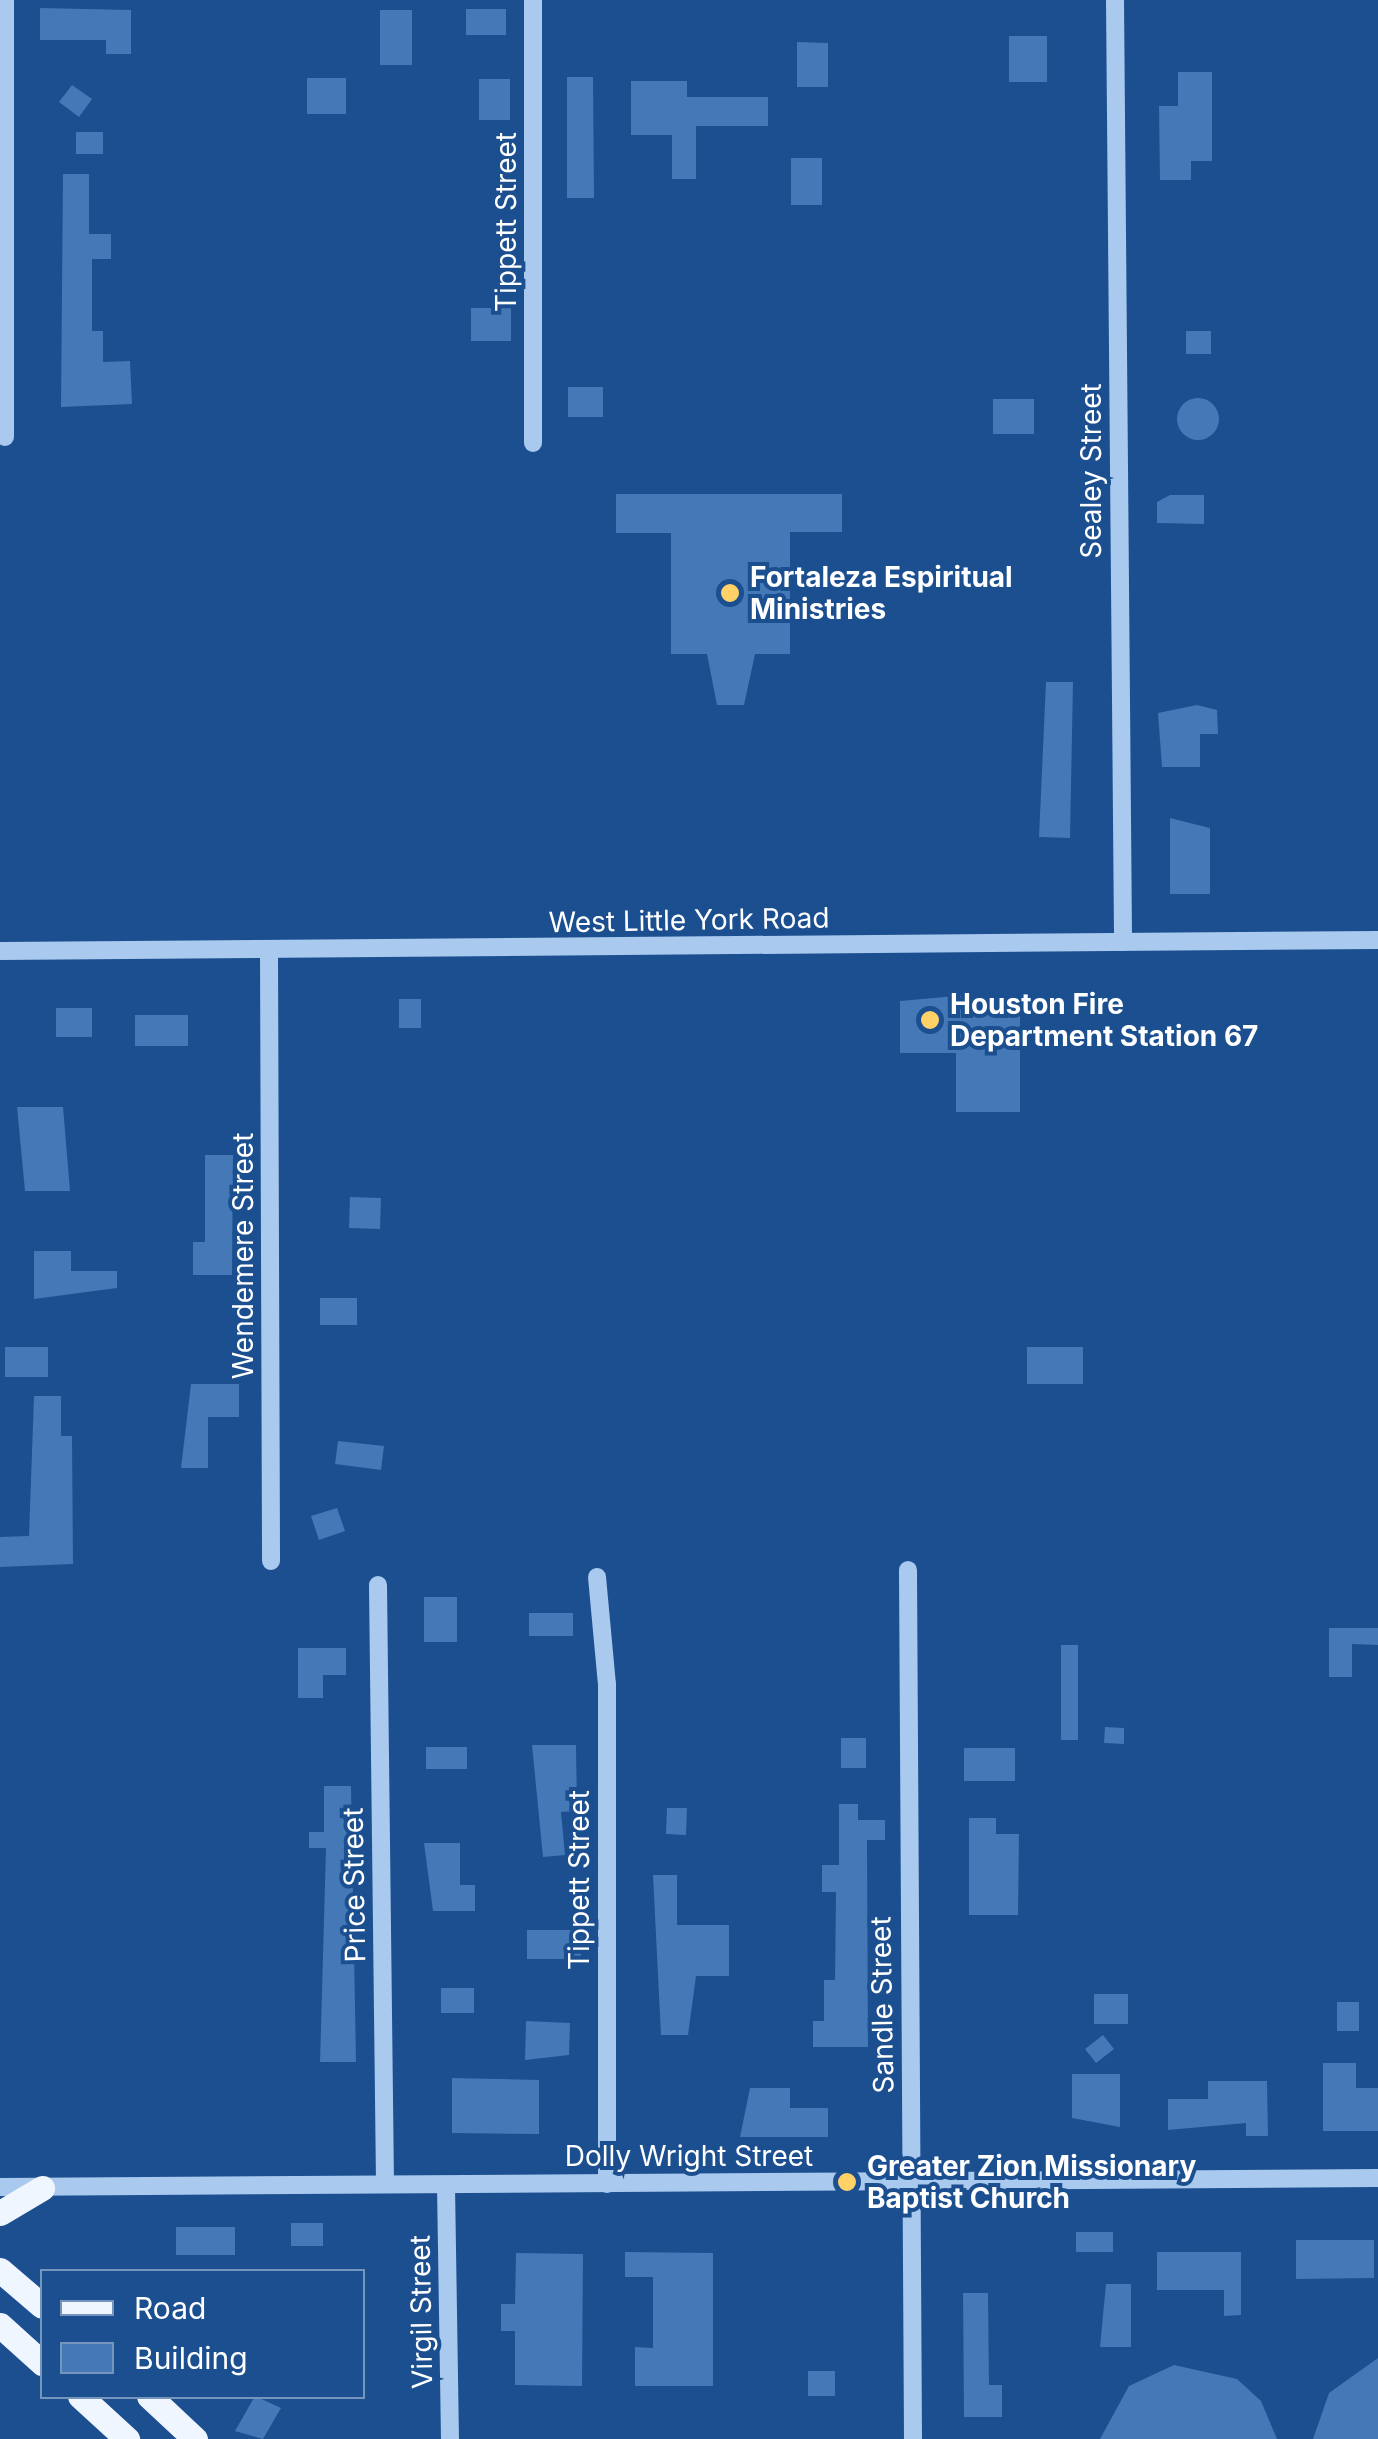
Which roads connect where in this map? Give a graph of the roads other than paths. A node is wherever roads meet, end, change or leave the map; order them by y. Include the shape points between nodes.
1 (5, 0) edge
2 (533, 0) edge
3 (1116, 0) edge
4 (5, 436) dead end
5 (533, 443) dead end
6 (1378, 940) edge
7 (1122, 942) junction
8 (269, 950) junction
9 (0, 952) edge
10 (271, 1561) dead end
11 (908, 1570) dead end
12 (597, 1577) dead end
13 (378, 1585) dead end
14 (1378, 2178) edge
15 (912, 2182) junction
16 (385, 2184) junction
17 (446, 2184) junction
18 (607, 2184) junction
19 (0, 2187) edge
20 (42, 2188) junction
21 (0, 2213) edge
22 (0, 2270) edge
23 (40, 2304) edge
24 (0, 2325) edge
25 (40, 2361) edge
26 (83, 2399) edge
27 (152, 2399) edge
28 (127, 2439) edge
29 (195, 2439) edge
30 (450, 2439) edge
31 (913, 2439) edge

1 - 4 street
2 - 5 street, Tippett Street
3 - 7 street, Sealey Street
6 - 7 street, West Little York Road
7 - 8 street, West Little York Road
8 - 9 street, West Little York Road
8 - 10 street, Wendemere Street
11 - 15 street, Sandle Street
12 - 18 street, Tippett Street via 607,1684
13 - 16 street, Price Street
14 - 15 street, Dolly Wright Street
15 - 18 street, Dolly Wright Street
15 - 31 street, Sandle Street
16 - 17 street, Dolly Wright Street
16 - 20 street, Dolly Wright Street
17 - 18 street, Dolly Wright Street
17 - 30 street, Virgil Street
19 - 20 street, Dolly Wright Street
20 - 21 main road
22 - 23 main road
24 - 25 main road
26 - 28 main road
27 - 29 main road

